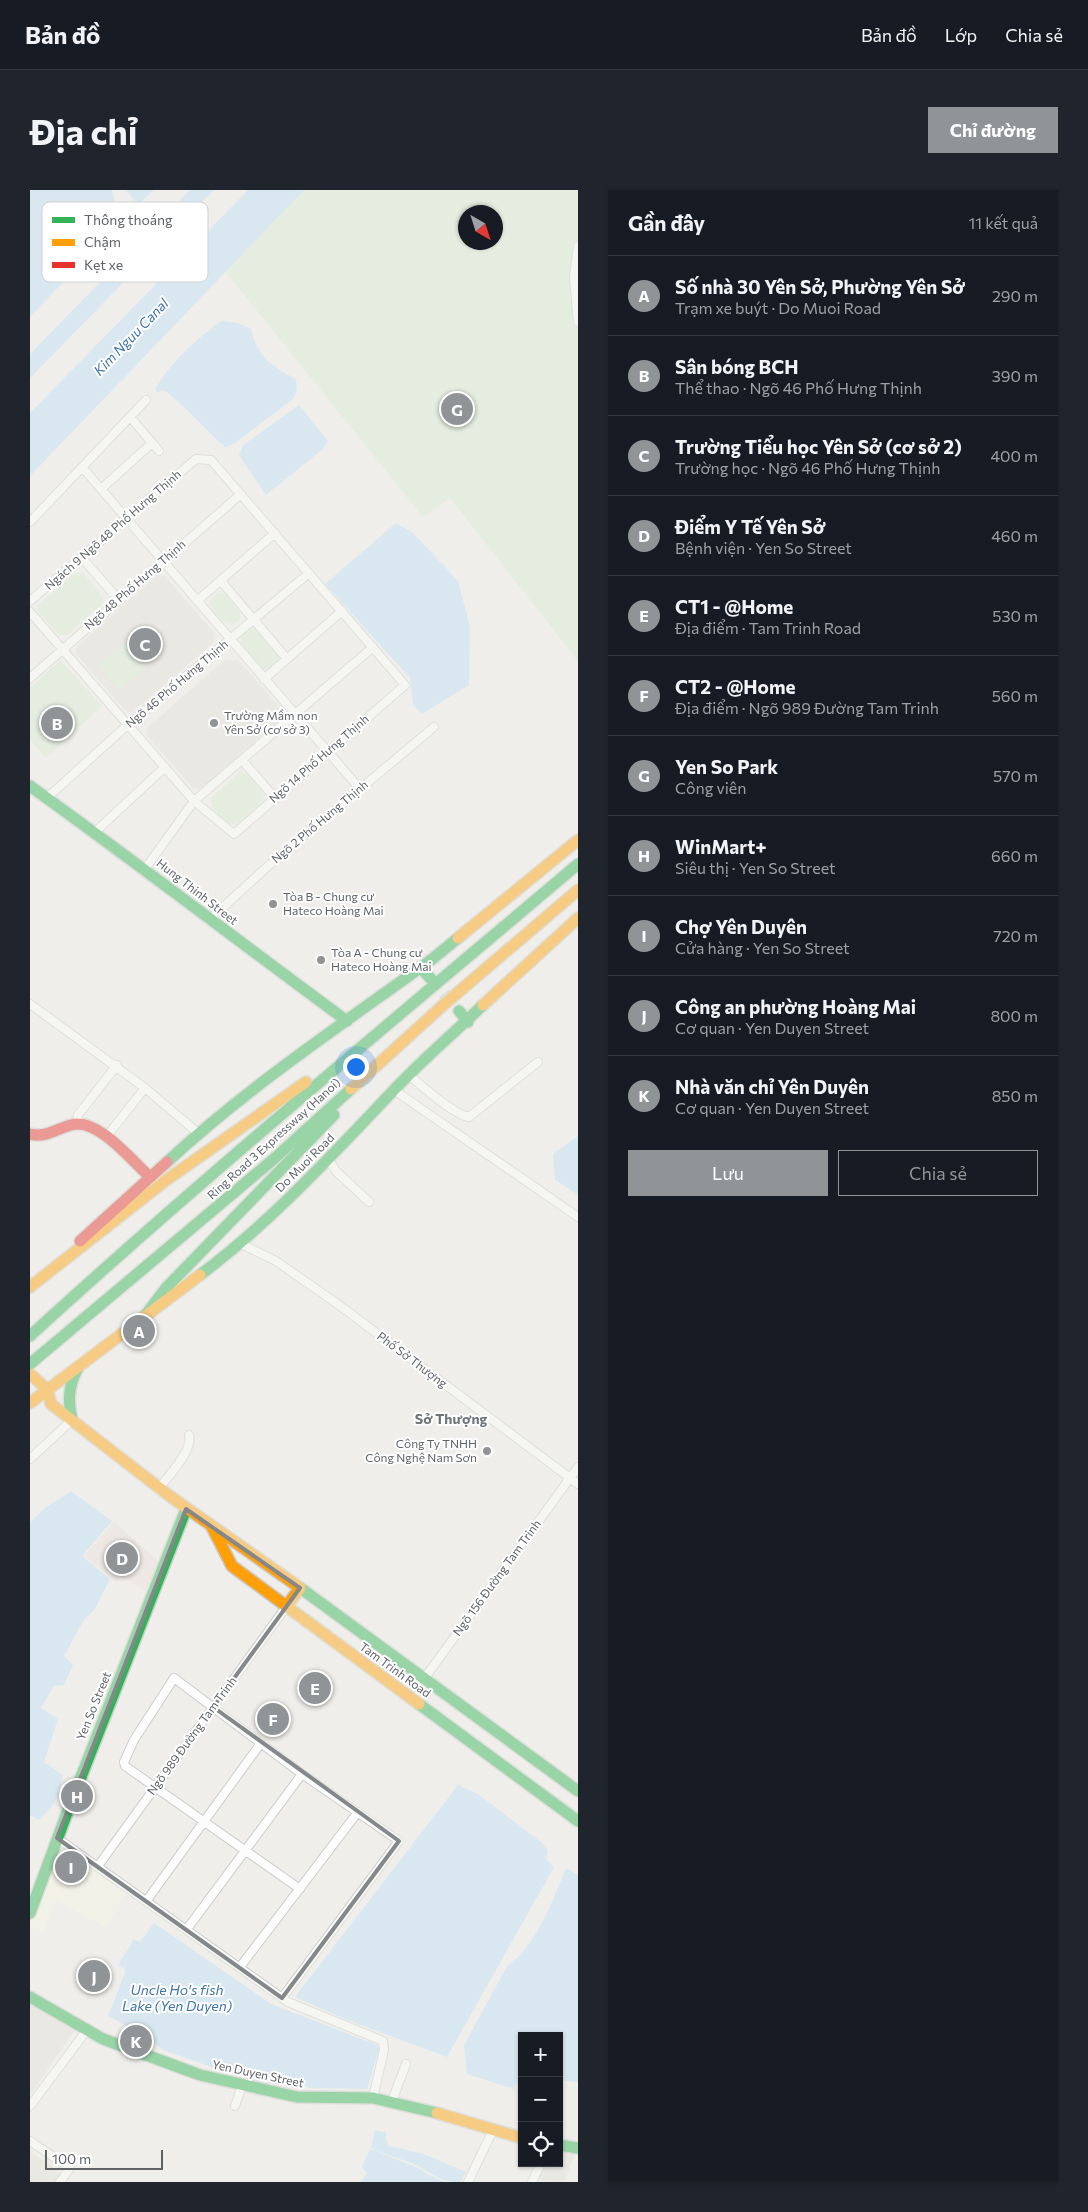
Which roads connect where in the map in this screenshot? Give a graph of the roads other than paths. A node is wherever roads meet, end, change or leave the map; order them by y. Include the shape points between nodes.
1 (578, 246) edge
2 (576, 277) edge
3 (576, 289) edge
4 (578, 322) edge
5 (146, 400) dead end
6 (131, 418) junction
7 (152, 443) junction
8 (159, 451) dead end
9 (82, 467) junction
10 (101, 490) junction
11 (242, 494) junction
12 (126, 520) junction
13 (30, 522) edge
14 (275, 533) junction
15 (82, 558) junction
16 (163, 562) junction
17 (309, 573) junction
18 (221, 581) junction
19 (119, 600) junction
20 (30, 601) edge
21 (197, 601) junction
22 (342, 611) junction
23 (30, 612) edge
24 (254, 619) junction
25 (230, 639) junction
26 (373, 647) junction
27 (62, 649) junction
28 (287, 659) junction
29 (30, 678) edge
30 (264, 679) junction
31 (295, 714) junction
32 (128, 725) junction
33 (434, 727) dead end
34 (328, 752) junction
35 (242, 760) junction
36 (165, 767) junction
37 (30, 786) edge
38 (360, 789) junction
39 (47, 798) junction
40 (275, 798) junction
41 (194, 801) junction
42 (94, 833) junction
43 (578, 840) edge
44 (578, 864) edge
45 (145, 869) junction
46 (578, 890) edge
47 (578, 918) edge
48 (209, 920) junction
49 (421, 968) junction
50 (432, 980) tunnel mouth
51 (30, 1004) edge
52 (459, 1011) tunnel mouth
53 (347, 1021) junction
54 (468, 1022) junction
55 (381, 1031) junction
56 (382, 1060) junction
57 (538, 1062) dead end
58 (117, 1065) junction
59 (410, 1076) junction
60 (145, 1088) junction
61 (394, 1090) junction
62 (77, 1123) junction
63 (198, 1133) junction
64 (30, 1134) edge
65 (107, 1136) junction
66 (329, 1160) junction
67 (149, 1176) junction
68 (369, 1202) dead end
69 (578, 1217) edge
70 (241, 1244) junction
71 (30, 1287) edge
72 (144, 1317) junction
73 (30, 1336) edge
74 (33, 1362) edge
75 (78, 1369) junction
76 (30, 1374) edge
77 (47, 1389) junction
78 (30, 1404) edge
79 (51, 1404) junction
80 (72, 1420) junction
81 (189, 1435) dead end
82 (30, 1459) edge
83 (578, 1467) edge
84 (570, 1478) junction
85 (578, 1484) edge
86 (159, 1488) junction
87 (186, 1509) junction
88 (212, 1528) junction
89 (300, 1588) junction
90 (286, 1607) junction
91 (424, 1679) junction
92 (213, 1707) junction
93 (261, 1743) junction
94 (302, 1774) junction
95 (155, 1787) junction
96 (578, 1791) edge
97 (358, 1812) junction
98 (578, 1821) edge
99 (204, 1822) junction
100 (58, 1838) junction
101 (246, 1851) junction
102 (98, 1866) junction
103 (300, 1889) junction
104 (147, 1900) junction
105 (30, 1913) edge
106 (187, 1929) junction
107 (240, 1967) junction
108 (30, 1997) edge
109 (282, 1998) junction
110 (87, 2030) junction
111 (406, 2064) dead end
112 (242, 2086) junction
113 (373, 2098) junction
114 (392, 2101) junction
115 (30, 2106) edge
116 (235, 2106) dead end
117 (493, 2130) junction
118 (518, 2137) edge
119 (30, 2141) edge
120 (563, 2145) edge
121 (578, 2148) edge
122 (539, 2167) edge
123 (60, 2182) edge
124 (468, 2182) edge
125 (532, 2182) edge

1 - 2 street
2 - 3 street
3 - 4 street
5 - 6 street
6 - 7 street
6 - 9 street
7 - 8 street
7 - 10 street
9 - 10 street
9 - 13 street
10 - 12 street
11 - 12 street, Ngách 9 Ngõ 48 Phố Hưng Thịnh via 211,460 196,459
11 - 14 street
11 - 16 street, Ngõ 48 Phố Hưng Thịnh
12 - 15 street, Ngách 9 Ngõ 48 Phố Hưng Thịnh
12 - 16 street
14 - 17 street
14 - 18 street
15 - 19 street
15 - 20 street, Ngách 9 Ngõ 48 Phố Hưng Thịnh
16 - 19 street, Ngõ 48 Phố Hưng Thịnh
16 - 21 street
17 - 22 street
17 - 24 street, Ngõ 46 Phố Hưng Thịnh
18 - 21 street
18 - 24 street
19 - 27 street, Ngõ 48 Phố Hưng Thịnh
21 - 25 street
22 - 26 street
22 - 28 street
23 - 27 street
24 - 25 street, Ngõ 46 Phố Hưng Thịnh
24 - 28 street
25 - 30 street
25 - 32 street, Ngõ 46 Phố Hưng Thịnh
26 - 31 street
26 - 34 street, Ngõ 14 Phố Hưng Thịnh via 404,685
27 - 29 street, Ngõ 48 Phố Hưng Thịnh
27 - 32 street
28 - 30 street
30 - 31 street
31 - 34 street
31 - 35 street
32 - 36 street
32 - 39 street, Ngõ 46 Phố Hưng Thịnh
33 - 38 street, Ngõ 2 Phố Hưng Thịnh
34 - 38 street
34 - 40 street, Ngõ 14 Phố Hưng Thịnh
35 - 40 street
35 - 41 street
36 - 41 street
36 - 42 street
37 - 39 main road, Hung Thinh Street
38 - 48 street, Ngõ 2 Phố Hưng Thịnh
39 - 42 main road, Hung Thinh Street
40 - 41 street, Ngõ 14 Phố Hưng Thịnh via 234,834
41 - 45 street
42 - 45 main road, Hung Thinh Street
43 - 49 main road
44 - 55 main road, Ring Road 3 Expressway (Hanoi)
45 - 48 main road, Hung Thinh Street
46 - 56 main road, Ring Road 3 Expressway (Hanoi)
47 - 54 main road, Do Muoi Road
48 - 53 main road, Hung Thinh Street
49 - 50 main road
49 - 53 main road
51 - 58 street
52 - 54 main road
53 - 63 main road via 253,1088
54 - 59 main road, Do Muoi Road
55 - 71 main road via 165,1181
55 - 73 main road, Ring Road 3 Expressway (Hanoi) via 268,1124
56 - 72 main road via 350,1099 166,1288
56 - 74 main road, Ring Road 3 Expressway (Hanoi) via 268,1164
57 - 59 street via 469,1117
58 - 60 street
58 - 62 street via 78,1115
59 - 61 main road, Do Muoi Road
60 - 63 street
60 - 65 street
61 - 66 main road, Do Muoi Road
61 - 69 street
62 - 64 main road via 40,1136
62 - 65 main road
63 - 67 main road
65 - 67 main road
66 - 68 street via 336,1171
66 - 70 main road, Do Muoi Road
67 - 71 main road
70 - 72 main road, Do Muoi Road
70 - 84 street, Phố Sở Thượng via 276,1261 345,1310
72 - 75 main road, Do Muoi Road
75 - 77 main road, Do Muoi Road
75 - 80 main road via 70,1381 68,1405
76 - 77 main road
77 - 78 main road, Do Muoi Road
77 - 79 main road
78 - 79 main road
79 - 80 main road, Tam Trinh Road
80 - 82 street
80 - 86 main road, Tam Trinh Road
81 - 86 street via 190,1445
83 - 84 street, Ngõ 156 Đường Tam Trinh
84 - 85 street, Phố Sở Thượng
84 - 91 street, Ngõ 156 Đường Tam Trinh
86 - 87 main road, Tam Trinh Road
87 - 88 main road, Tam Trinh Road
87 - 100 main road, Yen So Street
88 - 89 main road, Tam Trinh Road via 246,1548
88 - 90 main road, Tam Trinh Road via 232,1566
89 - 90 main road
89 - 91 main road, Tam Trinh Road
90 - 92 street, Ngõ 989 Đường Tam Trinh
90 - 98 main road, Tam Trinh Road
91 - 96 main road, Tam Trinh Road
92 - 93 street
92 - 95 street, Ngõ 989 Đường Tam Trinh
92 - 95 street via 174,1678 134,1740 124,1762
93 - 94 street
93 - 99 street
94 - 97 street
94 - 101 street
95 - 99 street
95 - 102 street, Ngõ 989 Đường Tam Trinh
97 - 103 street
97 - 109 street via 398,1839 398,1845
99 - 101 street
99 - 104 street
100 - 102 street
100 - 105 main road, Yen So Street
101 - 103 street
101 - 106 street
102 - 104 street
103 - 107 street
104 - 106 street
106 - 107 street
107 - 109 street
108 - 110 main road, Yen Duyen Street
109 - 113 street via 383,2041 384,2050
110 - 112 main road, Yen Duyen Street via 200,2075
110 - 115 street
111 - 114 street
112 - 113 main road, Yen Duyen Street via 306,2098
112 - 116 street
113 - 114 main road, Yen Duyen Street
114 - 117 main road, Yen Duyen Street
117 - 118 main road, Yen Duyen Street
117 - 124 street
119 - 123 street via 70,2168
120 - 121 main road
122 - 125 street

